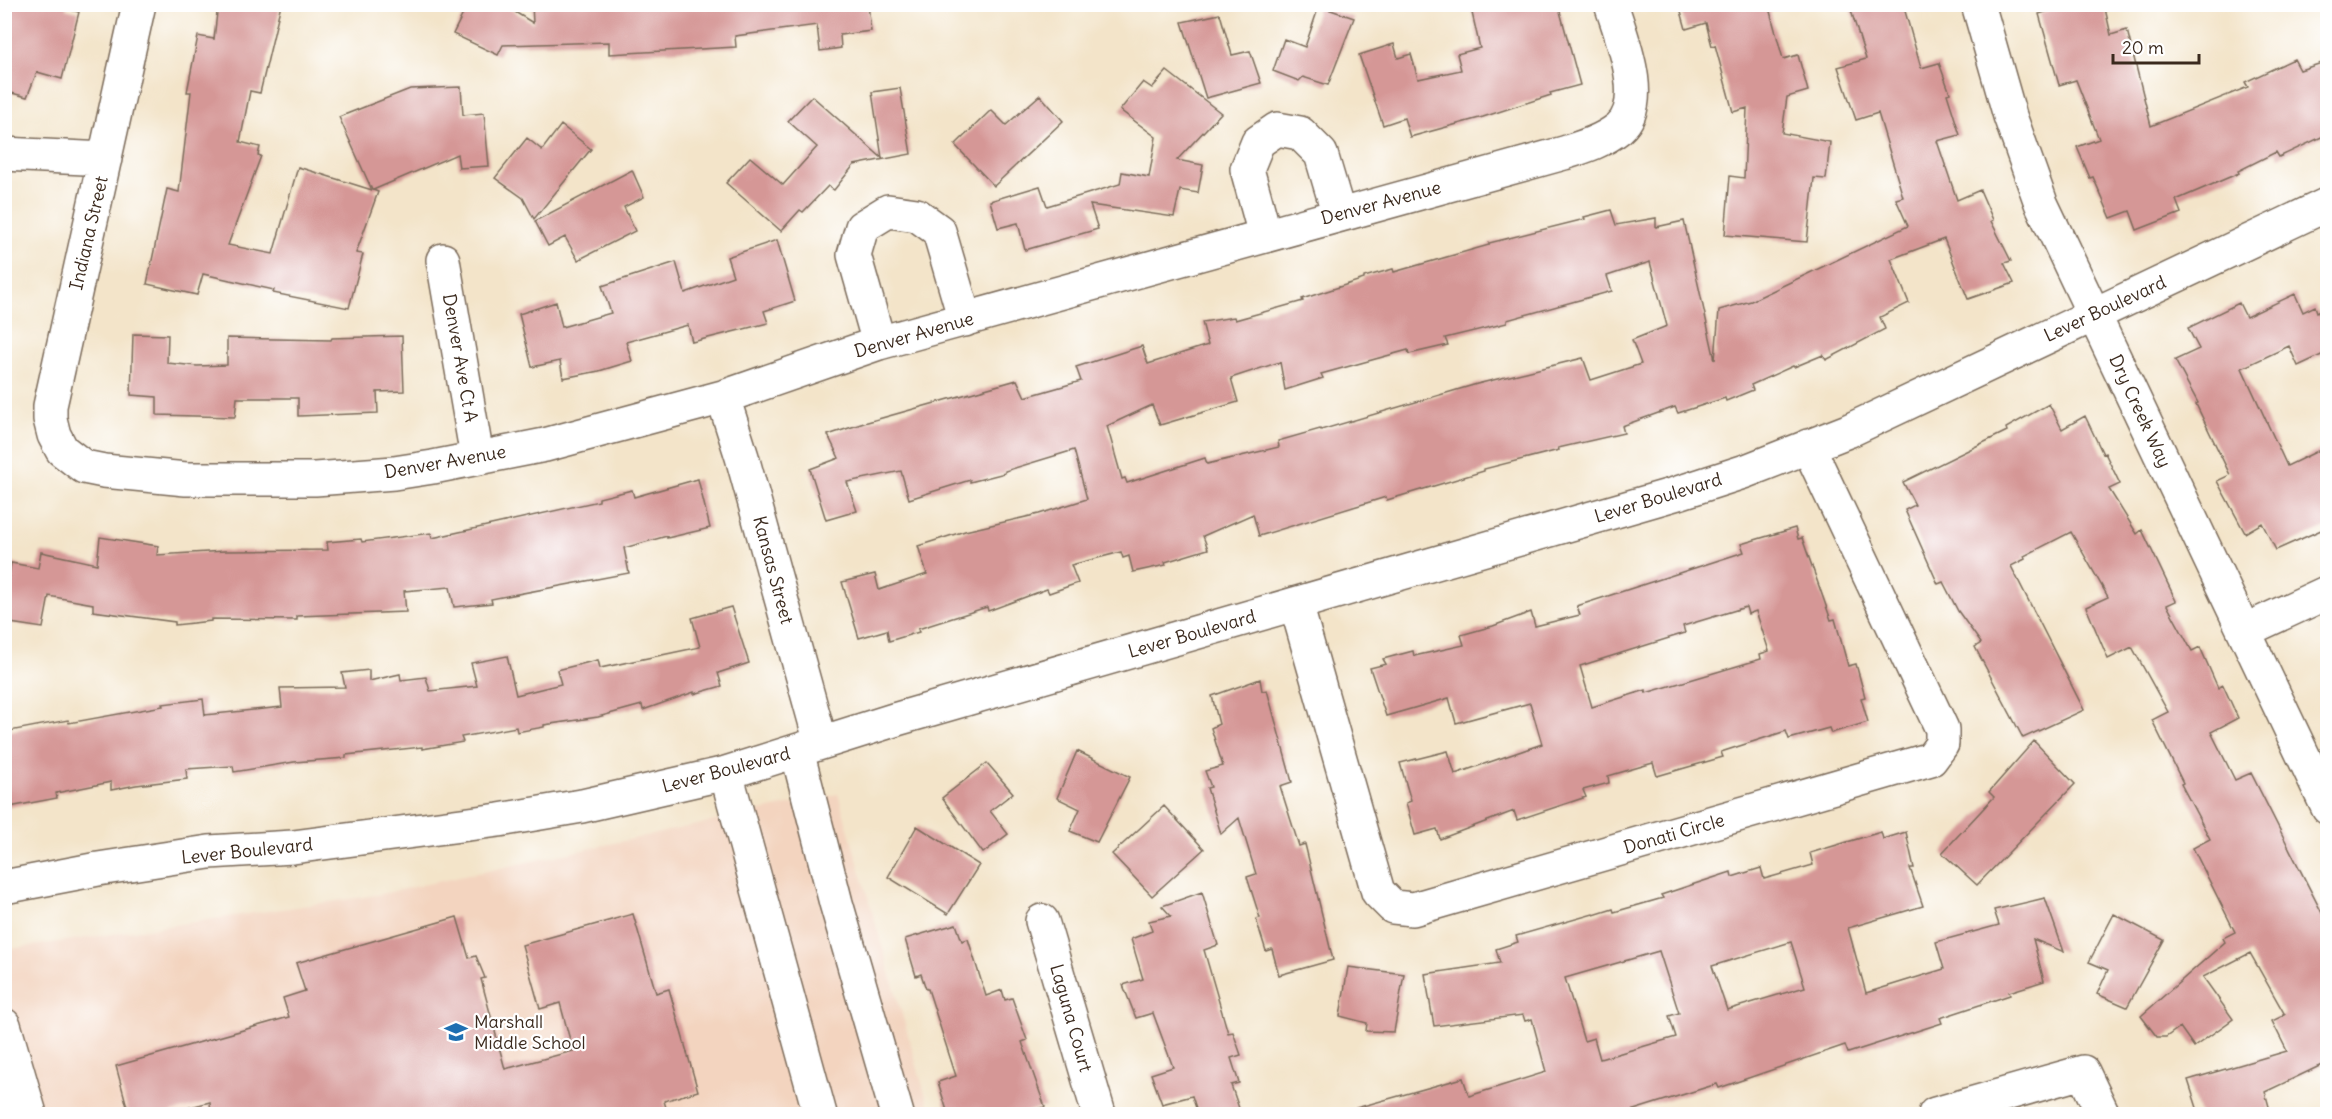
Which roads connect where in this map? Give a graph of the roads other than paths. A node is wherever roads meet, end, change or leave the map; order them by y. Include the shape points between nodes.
1 (139, 4) edge
2 (1611, 4) edge
3 (1978, 4) edge
4 (4, 154) edge
5 (105, 159) junction
6 (2328, 204) edge
7 (1339, 215) junction
8 (1265, 235) junction
9 (443, 260) dead end
10 (2094, 314) junction
11 (964, 320) junction
12 (879, 343) junction
13 (723, 397) junction
14 (1808, 446) junction
15 (70, 457) joint
16 (477, 457) junction
17 (2328, 592) edge
18 (1296, 603) junction
19 (2244, 632) junction
20 (809, 747) junction
21 (726, 773) junction
22 (2328, 808) edge
23 (4, 887) edge
24 (1042, 921) dead end
25 (4, 1025) edge
26 (30, 1114) edge
27 (820, 1114) edge
28 (897, 1114) edge
29 (1099, 1114) edge
30 (1935, 1114) edge
31 (2103, 1114) edge

1 - 5 street, Indiana Street
2 - 7 street, Denver Avenue via 1632,85 1631,110 1618,129 1564,153
3 - 10 street, Dry Creek Way via 2010,116 2041,203
4 - 5 street
5 - 15 street, Indiana Street via 50,406 54,435
6 - 10 street, Lever Boulevard
7 - 8 street, Denver Avenue
7 - 8 street via 1321,154 1300,134 1278,129 1258,142 1247,169
8 - 11 street, Denver Avenue
9 - 16 street, Denver Ave Ct A
10 - 14 street, Lever Boulevard via 1848,431
10 - 19 street, Dry Creek Way
11 - 12 street, Denver Avenue
11 - 12 street via 939,231 917,214 888,212 861,227 854,255
12 - 13 street, Denver Avenue
13 - 16 street, Denver Avenue via 545,444
13 - 20 street, Kansas Street via 742,457
14 - 18 street, Lever Boulevard via 1678,494
14 - 18 street, Donati Circle via 1942,729 1942,744 1931,759 1413,909 1393,907 1378,892
15 - 16 street, Denver Avenue via 84,467 104,471 186,479 315,479 394,473
17 - 19 street
18 - 20 street, Lever Boulevard
19 - 22 street, Dry Creek Way
20 - 21 street, Lever Boulevard
20 - 28 street, Kansas Street via 836,903
21 - 23 street, Lever Boulevard via 582,806 499,820 293,847 209,852
21 - 27 street
24 - 29 street, Laguna Court
25 - 26 street
30 - 31 street via 2083,1072

